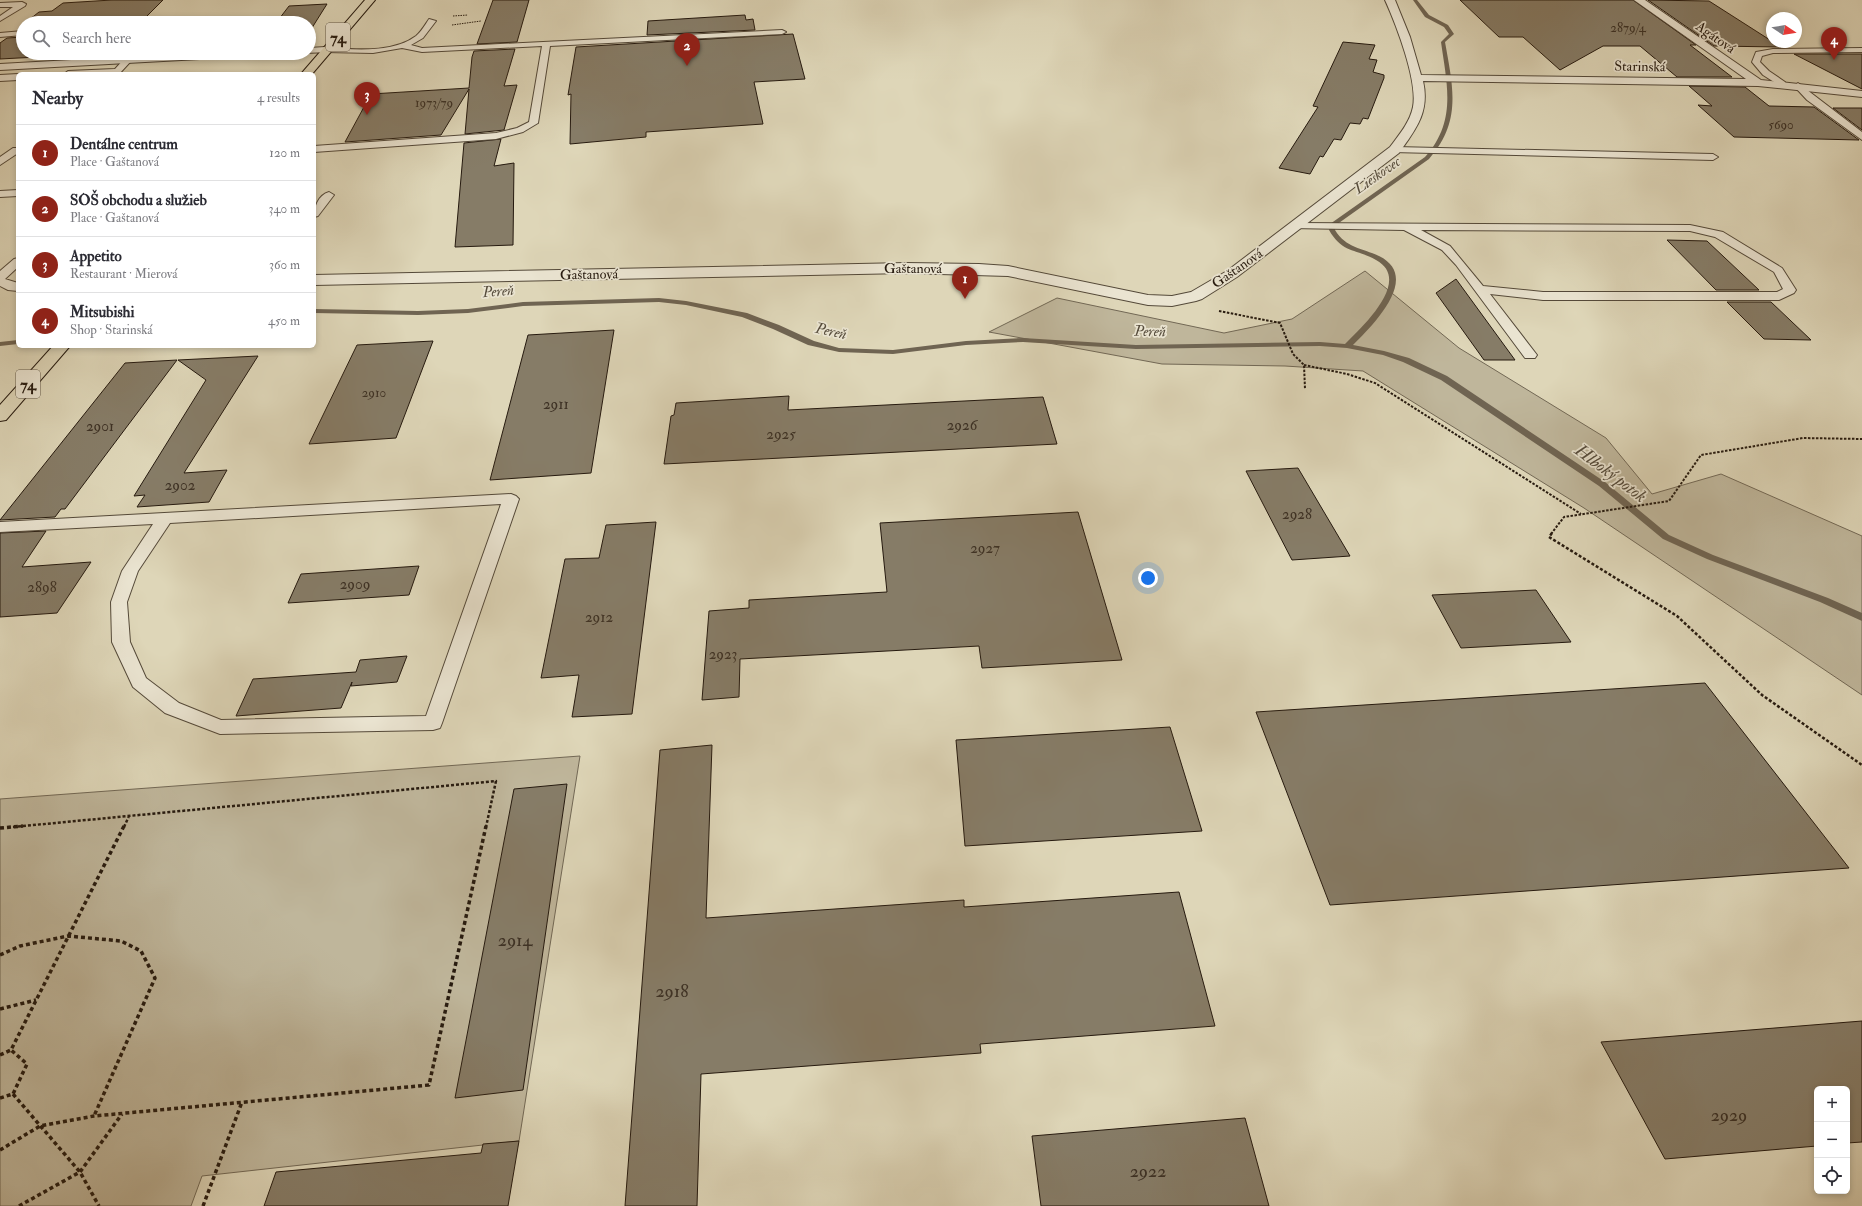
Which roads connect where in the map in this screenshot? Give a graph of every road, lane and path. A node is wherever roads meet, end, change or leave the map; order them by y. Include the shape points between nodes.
1 (370, 0) edge
2 (1390, 0) edge
3 (1639, 0) edge
4 (0, 5) edge
5 (0, 19) edge
6 (432, 22) dead end
7 (782, 32) dead end
8 (16, 34) edge
9 (0, 35) edge
10 (547, 43) junction
11 (403, 46) junction
12 (325, 50) junction
13 (1862, 50) edge
14 (316, 51) edge
15 (117, 60) edge
16 (125, 60) edge
17 (0, 67) edge
18 (101, 72) edge
19 (308, 72) edge
20 (16, 77) edge
21 (0, 78) edge
22 (1417, 78) junction
23 (1758, 83) junction
24 (1782, 84) junction
25 (1798, 86) junction
26 (1862, 94) edge
27 (1862, 137) edge
28 (316, 149) edge
29 (16, 150) edge
30 (1394, 150) junction
31 (0, 151) edge
32 (16, 151) edge
33 (1713, 157) dead end
34 (0, 162) edge
35 (16, 193) edge
36 (0, 194) edge
37 (329, 195) dead end
38 (316, 211) edge
39 (1294, 226) junction
40 (1406, 227) junction
41 (16, 263) edge
42 (0, 277) edge
43 (316, 280) edge
44 (0, 281) edge
45 (16, 287) edge
46 (1480, 289) junction
47 (1218, 310) dead end
48 (59, 349) edge
49 (1530, 355) dead end
50 (1304, 366) junction
51 (1305, 389) dead end
52 (0, 416) edge
53 (1862, 439) edge
54 (1581, 514) junction
55 (165, 518) junction
56 (0, 527) edge
57 (1862, 765) edge
58 (130, 816) junction
59 (0, 828) edge
60 (68, 936) junction
61 (0, 955) edge
62 (36, 1000) junction
63 (0, 1009) edge
64 (11, 1050) junction
65 (0, 1055) edge
66 (13, 1094) junction
67 (0, 1098) edge
68 (242, 1102) junction
69 (122, 1114) junction
70 (94, 1116) junction
71 (40, 1126) junction
72 (0, 1150) edge
73 (80, 1172) junction
74 (19, 1206) edge
75 (99, 1206) edge
76 (203, 1206) edge

1 - 12 main road, 74
2 - 22 street, Gaštanová
3 - 23 street, Agátová
4 - 5 lane via 22,4
6 - 11 lane via 418,38
7 - 10 lane
8 - 9 lane
10 - 11 lane via 422,50
10 - 28 lane via 533,124 520,130 496,136
11 - 12 lane via 378,50
12 - 14 street
12 - 19 main road, 74
13 - 24 lane via 1773,51 1759,54 1756,62
15 - 17 street
16 - 18 lane via 117,71
20 - 21 lane
22 - 23 street, Starinská
22 - 30 street, Gaštanová via 1420,106
23 - 24 street, Starinská
24 - 25 street, Starinská
25 - 26 street, Starinská
25 - 27 lane
29 - 31 lane
30 - 33 lane
30 - 39 street, Gaštanová
32 - 34 lane
35 - 36 lane
37 - 38 lane
39 - 40 lane
39 - 43 street, Gaštanová via 1232,274 1196,296 1172,301 1148,300 1030,275 979,269 906,268
40 - 46 lane via 1446,248
40 - 46 lane via 1690,228 1719,234 1778,270 1790,290 1778,296 1543,296
41 - 42 lane
44 - 45 lane
46 - 49 lane
47 - 50 path via 1280,323 1293,354
48 - 52 main road, 74
50 - 51 path
50 - 54 path via 1347,374 1375,383
53 - 54 path via 1803,438 1701,455 1669,502
54 - 57 path via 1564,517 1549,536 1678,616 1762,695
55 - 55 lane via 267,512 511,499 433,723 220,727 172,708 138,682 121,642 120,602 130,571
55 - 56 lane
58 - 59 path
58 - 60 path
58 - 68 path via 496,781 428,1085
60 - 61 path via 20,946
60 - 62 path
60 - 70 path via 121,941 141,952 155,978
62 - 63 path
62 - 64 path
64 - 65 path
64 - 66 path via 28,1064
66 - 67 path
66 - 71 path
68 - 69 path
68 - 76 path
69 - 70 path
69 - 73 path
70 - 71 path
71 - 72 path
71 - 73 path
73 - 74 path
73 - 75 path

